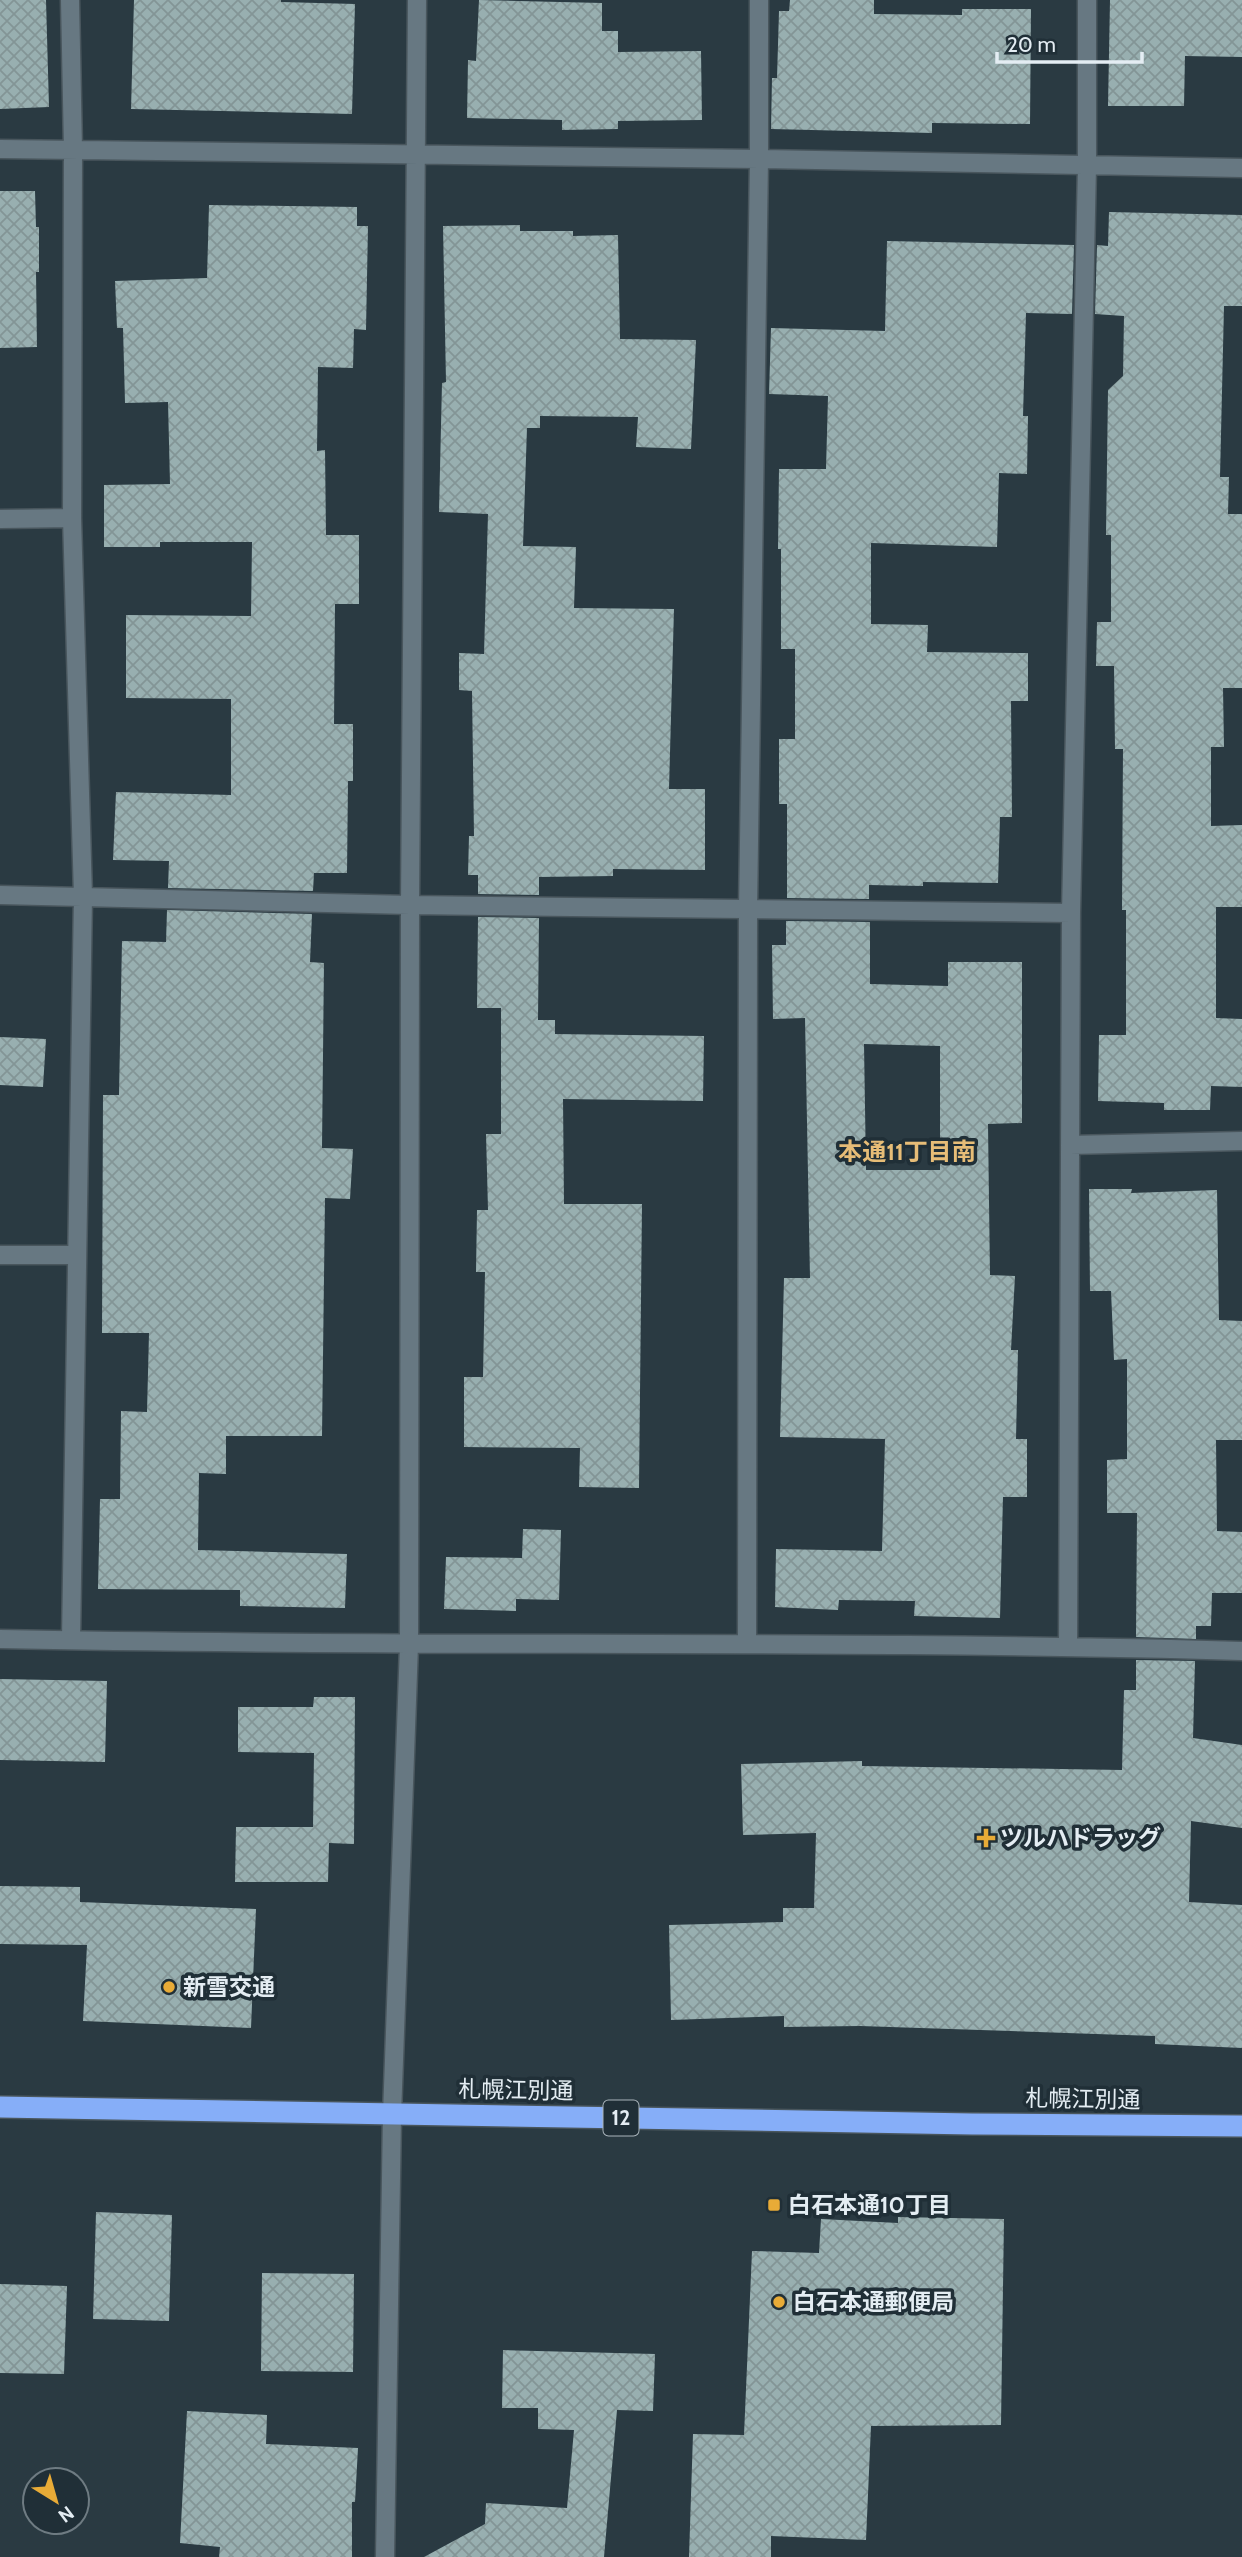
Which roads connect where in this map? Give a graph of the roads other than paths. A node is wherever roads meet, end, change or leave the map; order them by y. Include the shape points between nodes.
1 (70, 0) edge
2 (417, 0) edge
3 (759, 0) edge
4 (1087, 0) edge
5 (0, 149) edge
6 (73, 149) junction
7 (415, 154) junction
8 (759, 159) junction
9 (1087, 166) junction
10 (1242, 168) edge
11 (72, 518) junction
12 (0, 519) edge
13 (0, 895) edge
14 (83, 896) junction
15 (410, 905) junction
16 (748, 910) junction
17 (1071, 913) junction
18 (1242, 1141) edge
19 (1070, 1145) junction
20 (0, 1255) edge
21 (76, 1255) junction
22 (0, 1639) edge
23 (71, 1640) junction
24 (747, 1643) junction
25 (410, 1645) junction
26 (1068, 1646) junction
27 (1242, 1651) edge
28 (0, 2107) edge
29 (392, 2115) junction
30 (1242, 2126) edge
31 (385, 2557) edge

1 - 6 street
2 - 7 street
3 - 8 street
4 - 9 street
5 - 6 street
6 - 7 street
6 - 11 street
7 - 8 street
7 - 15 street
8 - 9 street
8 - 16 street
9 - 10 street
9 - 17 street
11 - 12 street
11 - 14 street
13 - 14 street
14 - 15 street
14 - 21 street
15 - 16 street
15 - 25 street
16 - 17 street
16 - 24 street
17 - 19 street
18 - 19 street
19 - 26 street
20 - 21 street
21 - 23 street
22 - 23 street
23 - 25 street
24 - 25 street
24 - 26 street
25 - 29 street
26 - 27 street
28 - 29 highway, 札幌江別通 / 12
29 - 30 highway, 札幌江別通 / 12
29 - 31 street

